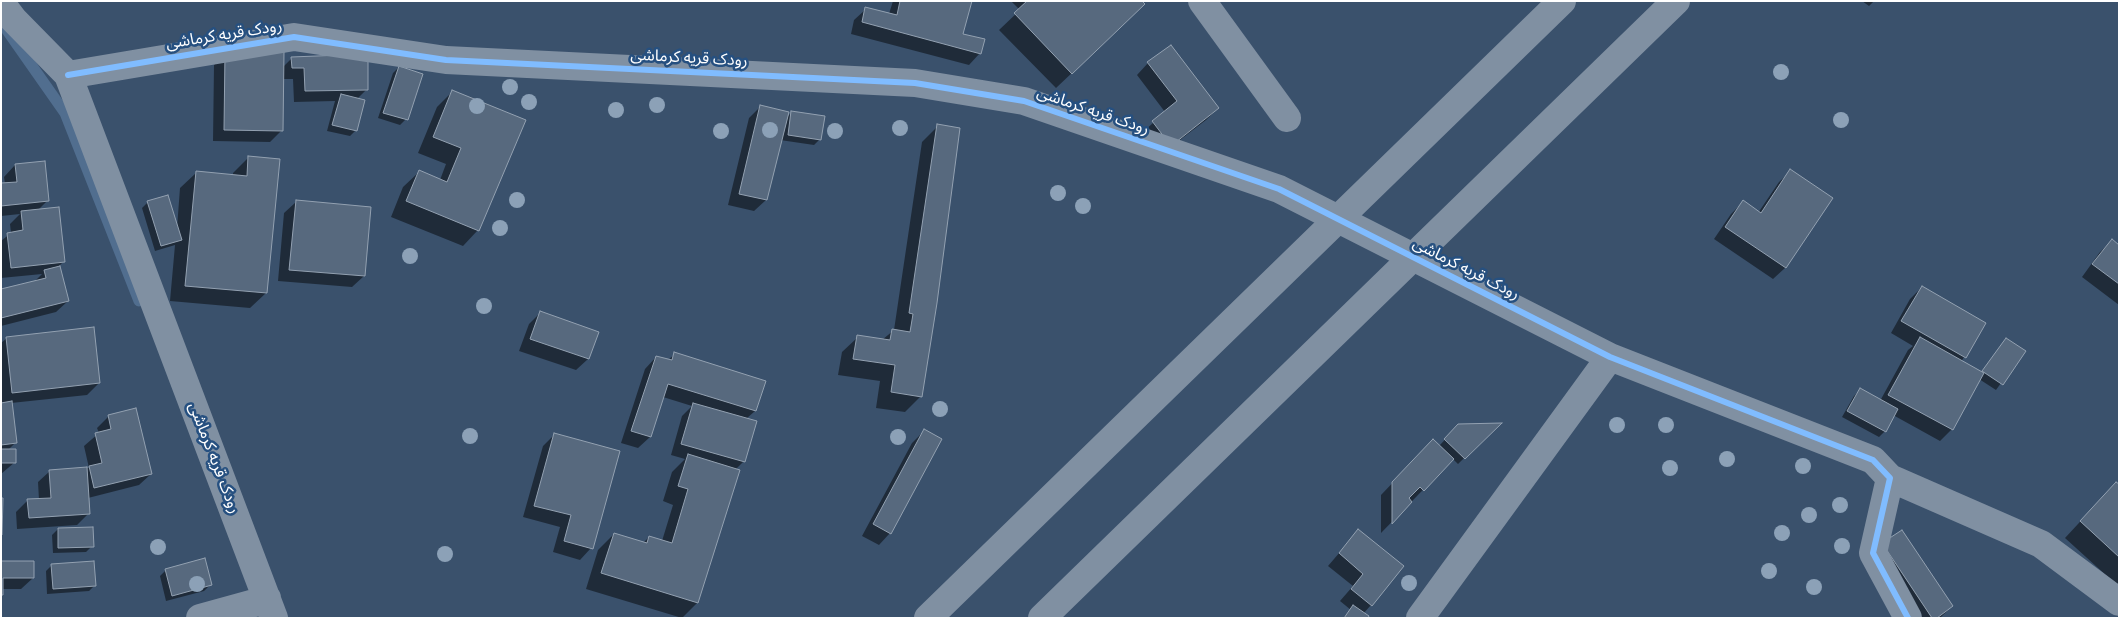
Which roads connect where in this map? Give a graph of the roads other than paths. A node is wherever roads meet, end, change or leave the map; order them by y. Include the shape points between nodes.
1 (1202, 1) edge
2 (1562, 1) edge
3 (1676, 1) edge
4 (5, 12) edge
5 (68, 75) junction
6 (1287, 118) dead end
7 (1338, 219) junction
8 (1413, 257) junction
9 (1610, 357) junction
10 (1890, 478) junction
11 (2119, 602) edge
12 (270, 608) edge
13 (200, 618) edge
14 (928, 618) edge
15 (1042, 618) edge
16 (1420, 618) edge
17 (1908, 618) edge

1 - 6 street
2 - 7 street
3 - 8 street
4 - 5 street, رودک قریه کرماشی
5 - 7 street, رودک قریه کرماشی via 294,37 446,60 915,83 1024,101 1279,189
5 - 12 street, رودک قریه کرماشی
7 - 8 street, رودک قریه کرماشی
7 - 14 street
8 - 9 street, رودک قریه کرماشی
8 - 15 street
9 - 10 street, رودک قریه کرماشی via 1873,460
9 - 16 street
10 - 11 street via 2041,544
10 - 17 street via 1873,553
12 - 13 street via 258,602

